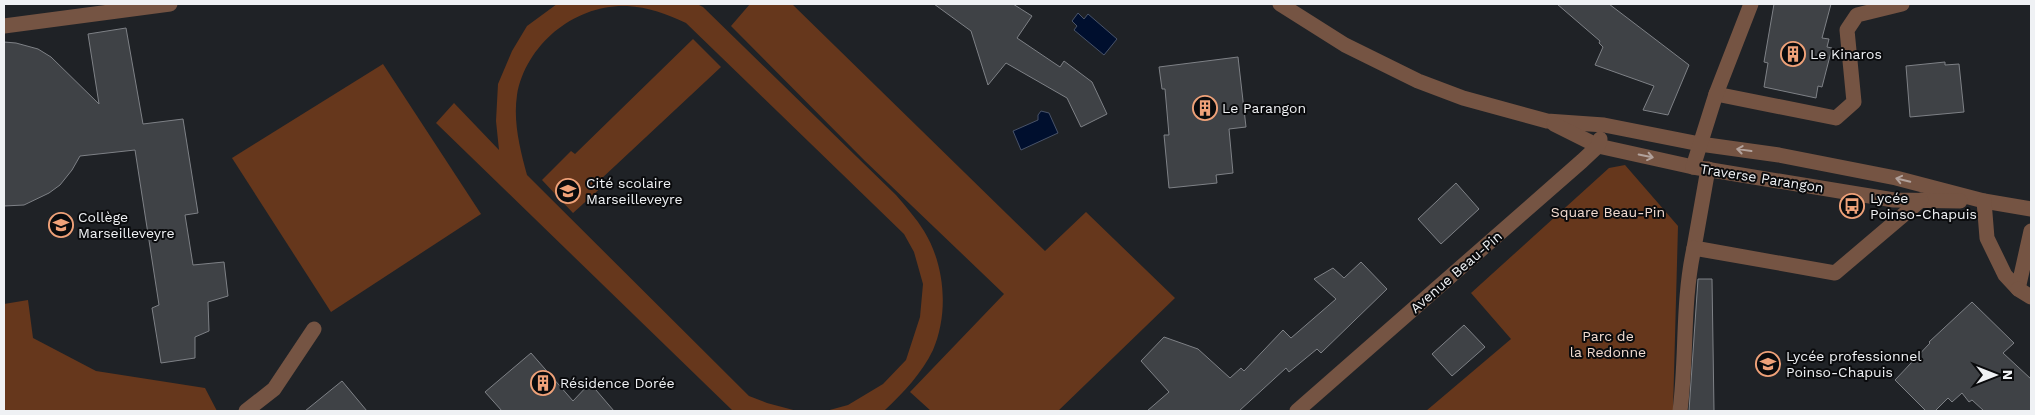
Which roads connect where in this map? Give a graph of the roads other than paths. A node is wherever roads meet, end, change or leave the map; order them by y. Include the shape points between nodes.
1 (170, 4) edge
2 (1280, 4) edge
3 (1752, 4) edge
4 (1902, 4) edge
5 (4, 26) edge
6 (1716, 94) junction
7 (1547, 120) junction
8 (1604, 126) junction
9 (1700, 144) junction
10 (1598, 146) junction
11 (1701, 168) junction
12 (1921, 200) junction
13 (1984, 201) junction
14 (2031, 209) edge
15 (2031, 232) edge
16 (1694, 248) junction
17 (2025, 293) edge
18 (314, 329) dead end
19 (246, 411) edge
20 (1297, 411) edge
21 (1680, 411) edge

1 - 5 street
2 - 7 street, Traverse Parangon via 1345,45 1418,81 1463,98
3 - 6 street
4 - 6 street via 1856,15 1847,30 1854,102 1836,118
6 - 9 street
7 - 8 street, Traverse Parangon
7 - 10 street, Traverse Parangon
8 - 9 street, Traverse Parangon
8 - 10 street
9 - 11 street
13 -> 9 street, Traverse Parangon via 1896,178 1779,155
10 -> 11 street, Traverse Parangon
10 - 20 street, Avenue Beau-Pin
11 - 12 street, Traverse Parangon via 1894,200
11 - 16 street
12 - 13 street, Traverse Parangon
12 - 16 street via 1835,273
13 - 14 street, Traverse Parangon
13 - 17 street via 1987,238 2005,275
15 - 17 street
16 - 21 street via 1685,304 1685,374
18 - 19 street via 274,389

